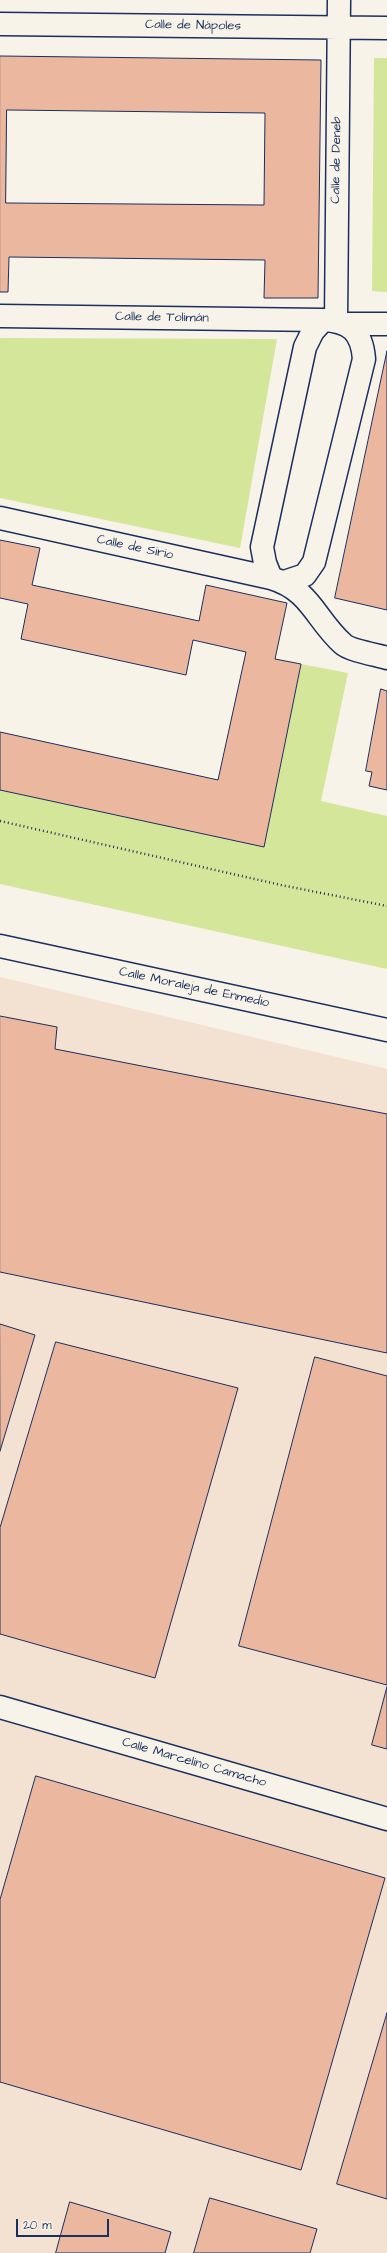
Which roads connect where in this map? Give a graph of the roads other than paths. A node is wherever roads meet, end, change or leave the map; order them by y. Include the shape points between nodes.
1 (339, 0) edge
2 (0, 24) edge
3 (339, 28) junction
4 (387, 28) edge
5 (0, 316) edge
6 (336, 322) junction
7 (387, 324) edge
8 (0, 518) edge
9 (277, 580) junction
10 (387, 658) edge
11 (0, 946) edge
12 (387, 1030) edge
13 (0, 1706) edge
14 (387, 1819) edge

1 - 3 street, Calle de Deneb
2 - 3 street, Calle de Nápoles
3 - 4 street, Calle de Nápoles
3 - 6 street, Calle de Deneb
5 - 6 street, Calle de Tolimán
6 - 7 street, Calle de Tolimán
6 - 9 street via 313,330 305,347 262,547 264,563
6 - 9 street via 363,344 364,359 314,562 304,575
8 - 9 street, Calle de Sirio
9 - 10 street, Calle de Sirio via 303,594 344,645
11 - 12 street, Calle Moraleja de Enmedio
13 - 14 street, Calle Marcelino Camacho

